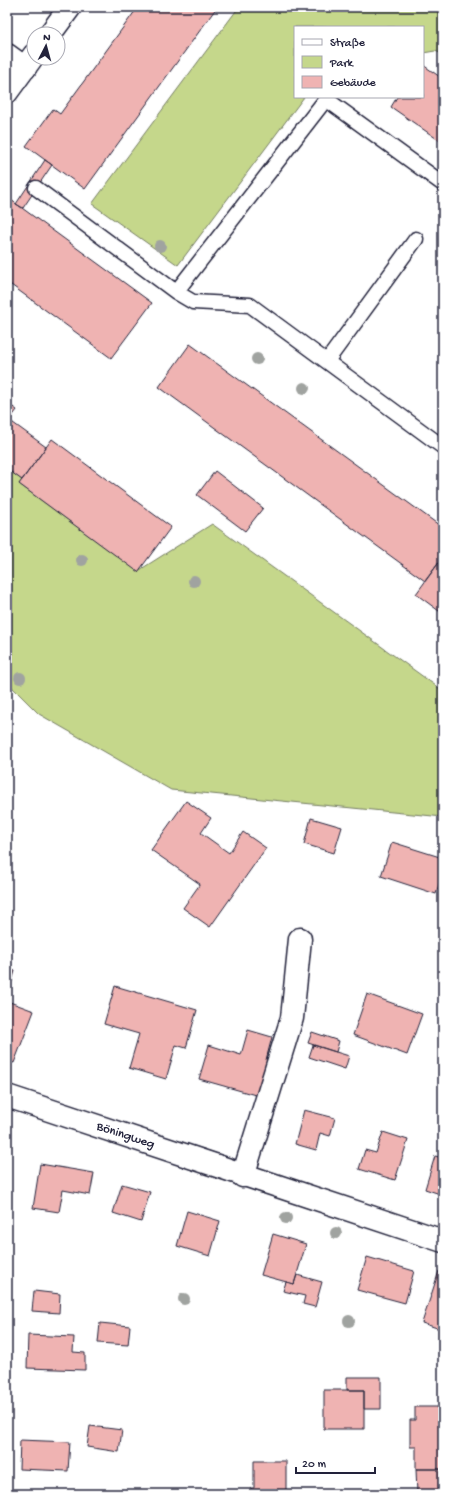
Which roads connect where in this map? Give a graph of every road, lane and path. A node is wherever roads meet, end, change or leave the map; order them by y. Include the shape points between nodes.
1 (70, 7) edge
2 (56, 26) edge
3 (7, 55) edge
4 (26, 61) edge
5 (26, 66) edge
6 (7, 92) edge
7 (443, 184) edge
8 (36, 188) dead end
9 (416, 239) dead end
10 (176, 292) junction
11 (327, 361) junction
12 (443, 446) edge
13 (300, 939) dead end
14 (7, 1096) edge
15 (243, 1176) junction
16 (443, 1241) edge

1 - 2 street
3 - 4 street
5 - 6 street
7 - 10 lane via 326,98
8 - 10 lane
9 - 11 lane
10 - 11 lane via 193,302 250,305
11 - 12 lane
13 - 15 street via 292,1018
14 - 15 street, Böningweg
15 - 16 street, Böningweg

